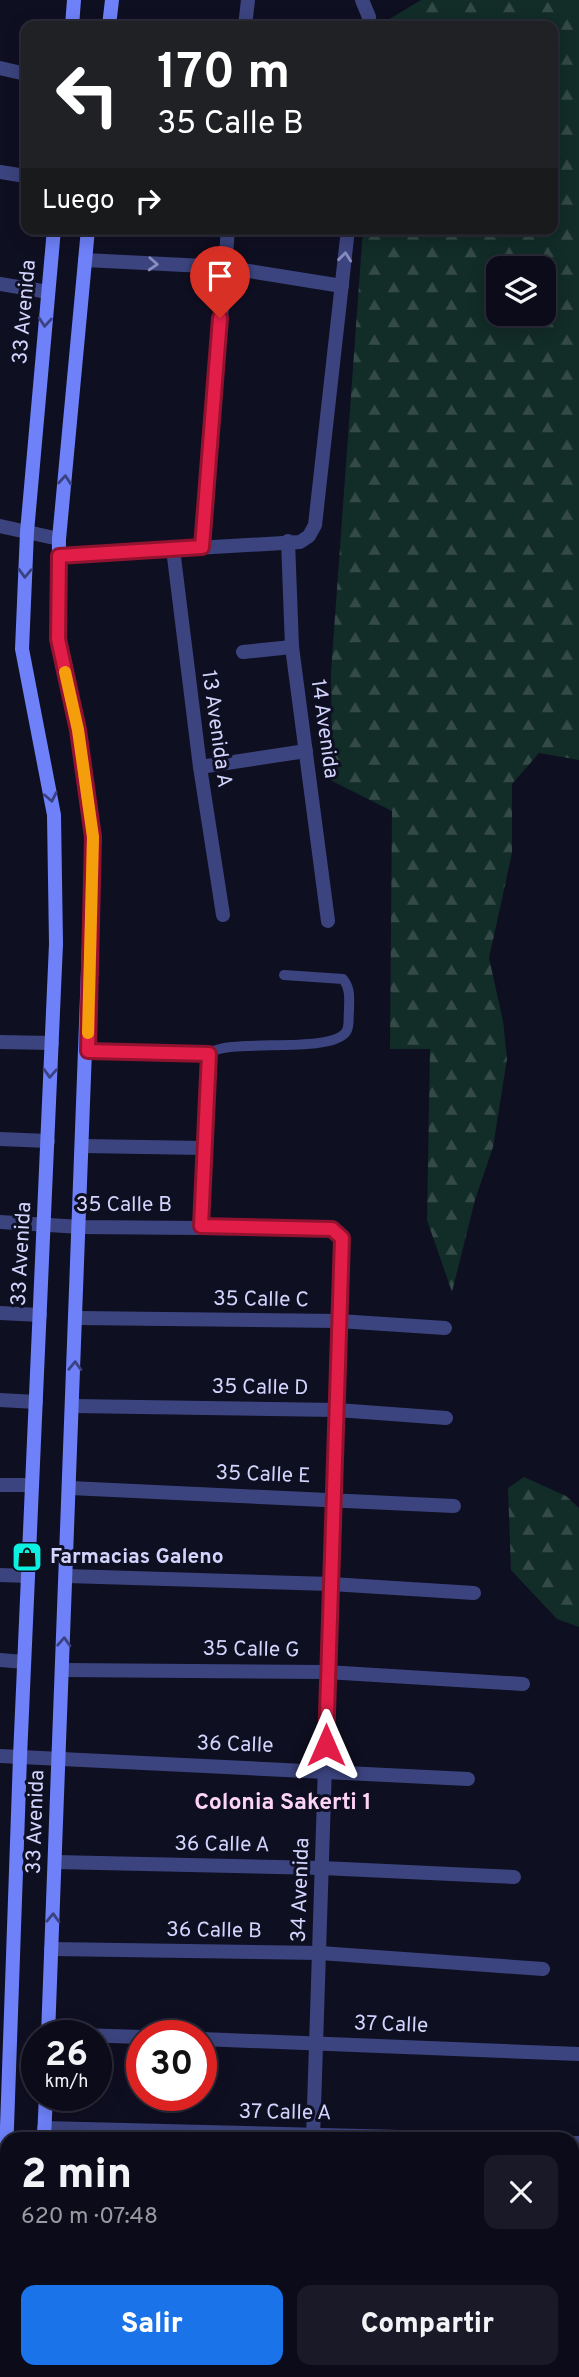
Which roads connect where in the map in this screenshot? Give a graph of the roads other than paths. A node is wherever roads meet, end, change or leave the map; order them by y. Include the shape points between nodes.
1 (74, 0) edge
2 (112, 0) edge
3 (248, 0) edge
4 (360, 0) edge
5 (72, 21) edge
6 (110, 21) edge
7 (246, 21) edge
8 (367, 21) edge
9 (0, 68) edge
10 (21, 73) edge
11 (0, 172) edge
12 (19, 175) dead end
13 (53, 235) edge
14 (88, 235) edge
15 (228, 235) edge
16 (347, 235) edge
17 (85, 260) junction
18 (225, 267) junction
19 (0, 284) edge
20 (342, 286) junction
21 (48, 292) junction
22 (0, 526) edge
23 (27, 532) junction
24 (59, 539) junction
25 (288, 541) junction
26 (202, 547) junction
27 (173, 549) junction
28 (59, 556) junction
29 (292, 646) junction
30 (243, 652) dead end
31 (306, 751) junction
32 (200, 767) junction
33 (223, 915) dead end
34 (328, 921) dead end
35 (284, 975) dead end
36 (0, 1042) edge
37 (52, 1043) junction
38 (88, 1051) junction
39 (209, 1054) junction
40 (0, 1139) edge
41 (48, 1141) junction
42 (83, 1146) junction
43 (204, 1147) junction
44 (0, 1222) edge
45 (44, 1225) junction
46 (201, 1226) junction
47 (81, 1227) junction
48 (332, 1229) joint
49 (0, 1313) edge
50 (40, 1315) junction
51 (77, 1318) junction
52 (339, 1321) junction
53 (445, 1328) dead end
54 (0, 1401) edge
55 (36, 1402) junction
56 (74, 1406) junction
57 (337, 1410) junction
58 (446, 1418) dead end
59 (0, 1485) edge
60 (32, 1485) junction
61 (70, 1488) junction
62 (335, 1499) junction
63 (454, 1506) dead end
64 (0, 1575) edge
65 (28, 1576) junction
66 (67, 1576) junction
67 (331, 1584) junction
68 (474, 1594) dead end
69 (0, 1660) edge
70 (24, 1662) junction
71 (63, 1670) junction
72 (326, 1672) junction
73 (523, 1684) dead end
74 (0, 1756) edge
75 (20, 1757) junction
76 (59, 1759) junction
77 (326, 1770) junction
78 (468, 1779) dead end
79 (55, 1862) junction
80 (322, 1868) junction
81 (514, 1877) dead end
82 (51, 1949) junction
83 (320, 1953) junction
84 (542, 1969) dead end
85 (48, 2020) edge
86 (217, 2040) edge
87 (317, 2043) junction
88 (579, 2054) edge
89 (45, 2111) edge
90 (6, 2132) edge
91 (44, 2132) edge
92 (313, 2132) edge
93 (0, 2308) edge
94 (0, 2326) edge

1 - 5 street
2 - 6 street
3 - 7 street
4 - 8 street
9 - 10 street
11 - 12 street
13 - 21 street, 33 Avenida
14 - 17 street, 33 Avenida
15 - 18 street
20 -> 16 street
17 -> 18 street
24 -> 17 street, 33 Avenida
18 - 20 street
18 - 26 street
19 - 21 street
20 - 25 street via 315,525 300,542
21 -> 23 street, 33 Avenida
22 - 23 street
23 - 24 street
23 -> 37 street, 33 Avenida via 22,649 54,815 57,944
24 - 28 street, 33 Avenida
25 - 26 street
25 - 29 street, 14 Avenida
26 - 27 street
27 - 28 street
27 - 32 street, 13 Avenida A
28 - 38 street, 33 Avenida via 58,639 78,730 93,837
29 - 30 street
29 - 31 street, 14 Avenida
31 - 32 street
31 - 34 street, 14 Avenida
32 - 33 street, 13 Avenida A
35 - 39 lane via 343,979 349,991 344,1035 284,1046 220,1046
36 - 37 street
37 -> 41 street, 33 Avenida
38 - 39 street
38 - 42 street, 33 Avenida
39 - 43 street
40 - 41 street
41 - 45 street, 33 Avenida
42 - 43 street
42 - 47 street, 33 Avenida
43 - 46 street
44 - 45 street, 35 Calle B
45 - 47 street, 35 Calle B
45 - 50 street, 33 Avenida
46 - 47 street, 35 Calle B
46 - 48 street, 35 Calle B
47 - 51 street, 33 Avenida
48 - 52 street, 34 Avenida via 339,1232 344,1244
49 - 50 street
50 - 55 street, 33 Avenida
51 - 52 street, 35 Calle C
56 -> 51 street, 33 Avenida
52 - 53 street, 35 Calle C
52 - 57 street, 34 Avenida
54 - 55 street
55 - 60 street, 33 Avenida
56 - 57 street, 35 Calle D
56 - 61 street, 33 Avenida
57 - 58 street, 35 Calle D
57 - 62 street, 34 Avenida
59 - 60 street
60 - 65 street, 33 Avenida
61 - 62 street, 35 Calle E
61 - 66 street, 33 Avenida
62 - 63 street, 35 Calle E
62 - 67 street, 34 Avenida
64 - 65 street
65 - 70 street, 33 Avenida
66 - 67 street
71 -> 66 street, 33 Avenida
67 - 68 street
67 - 72 street, 34 Avenida
69 - 70 street
70 - 75 street, 33 Avenida
71 - 72 street, 35 Calle G
71 - 76 street, 33 Avenida
72 - 73 street, 35 Calle G
72 - 77 street, 34 Avenida
74 - 75 street, 36 Calle
75 - 76 street, 36 Calle
75 - 90 street, 33 Avenida
76 - 77 street, 36 Calle
76 - 79 street, 33 Avenida
77 - 78 street, 36 Calle
77 - 80 street, 34 Avenida
79 - 80 street, 36 Calle A
82 -> 79 street, 33 Avenida
80 - 81 street, 36 Calle A
80 - 83 street, 34 Avenida
82 - 83 street, 36 Calle B
82 - 85 street, 33 Avenida
83 - 84 street, 36 Calle B
83 - 87 street, 34 Avenida
86 - 87 street, 37 Calle
87 - 88 street, 37 Calle
87 - 92 street, 34 Avenida
89 - 91 street
93 - 94 street, 33 Avenida

